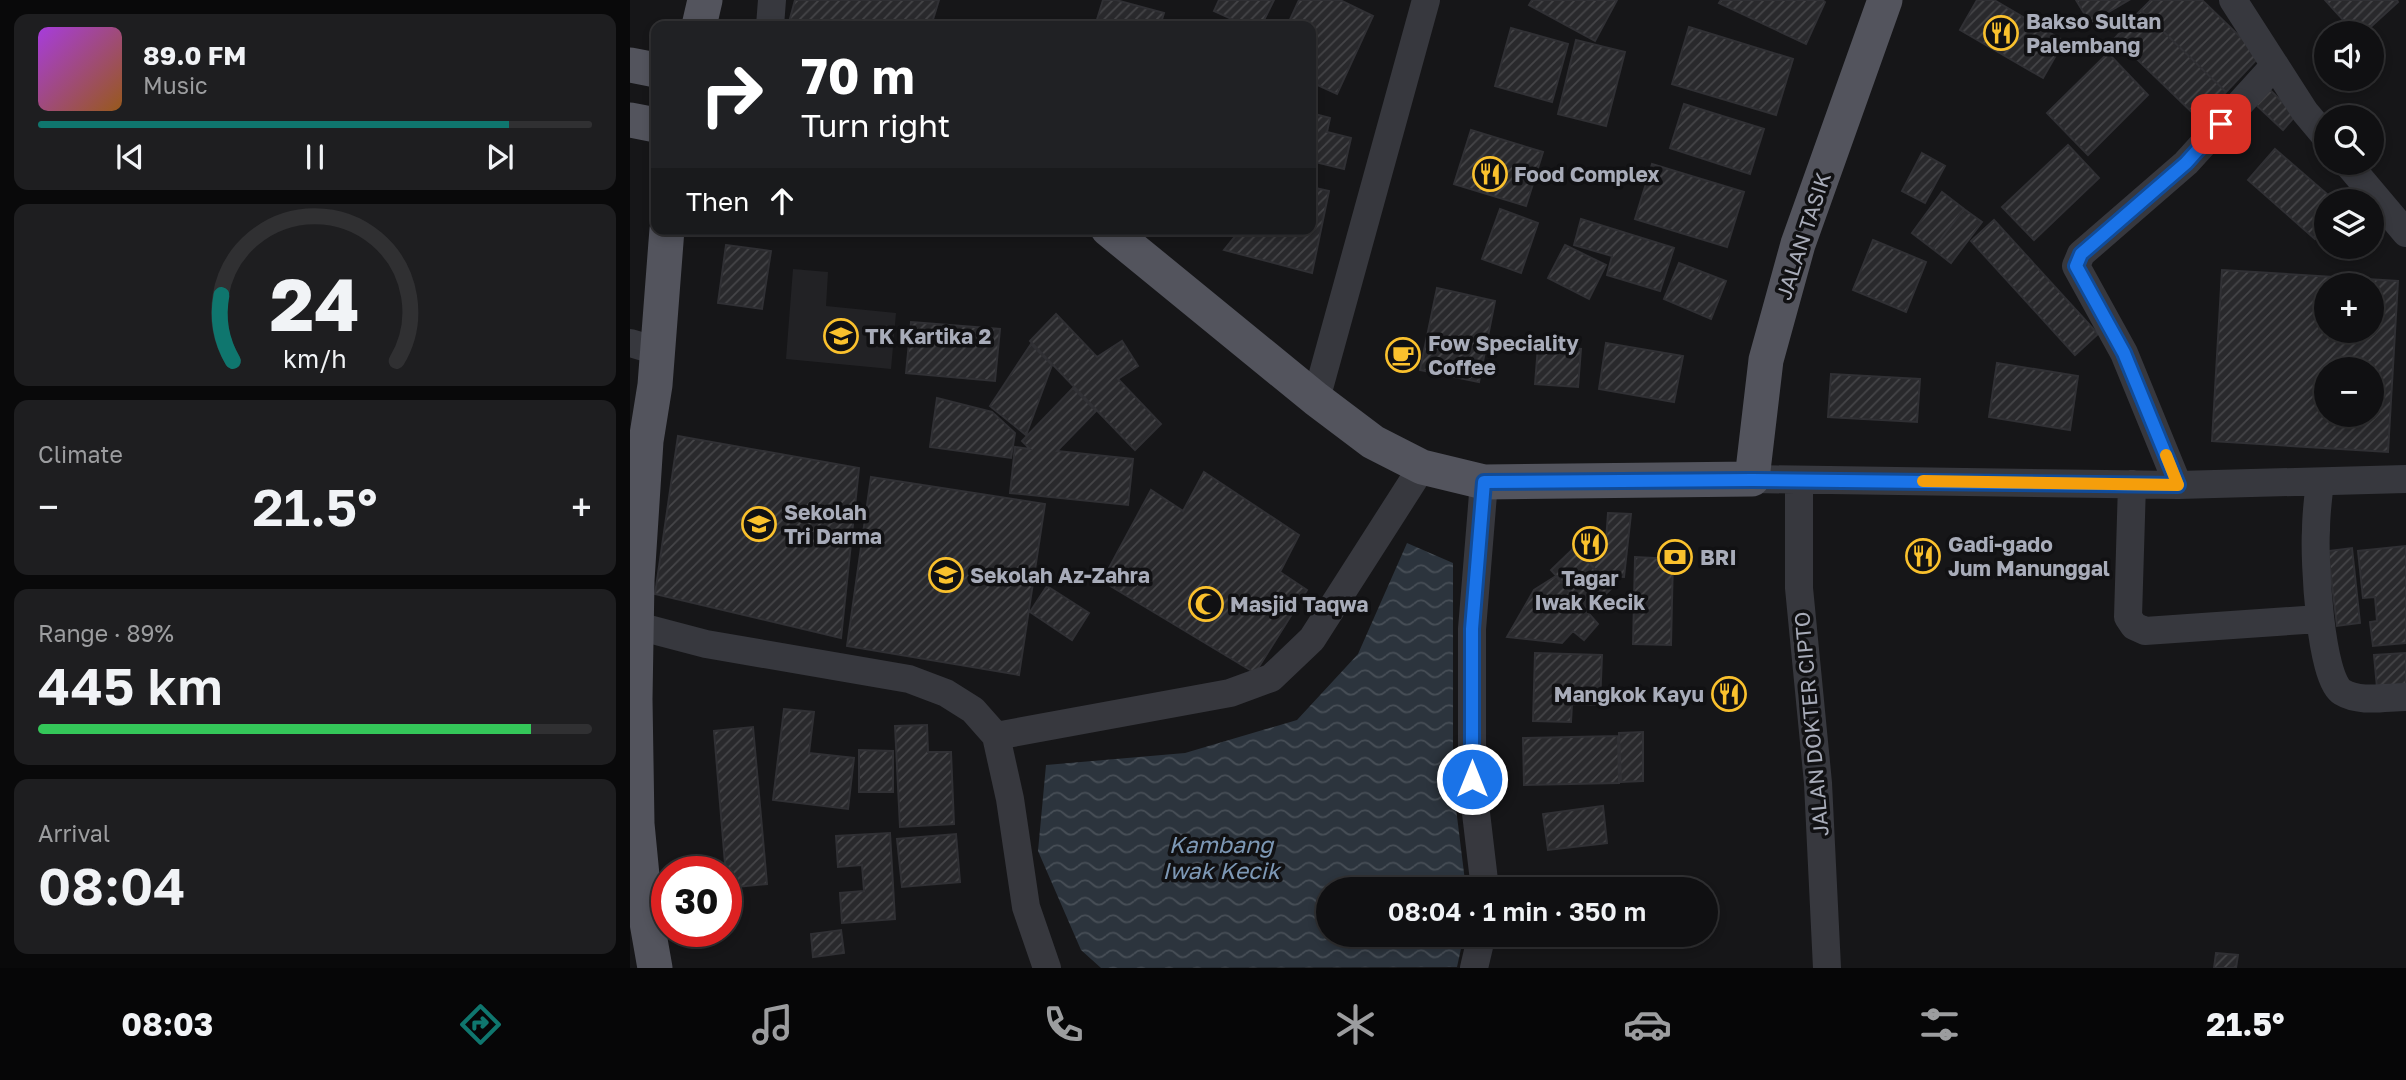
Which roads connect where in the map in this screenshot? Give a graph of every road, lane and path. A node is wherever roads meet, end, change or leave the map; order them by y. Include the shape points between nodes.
1 (705, 0) edge
2 (772, 0) edge
3 (1426, 0) edge
4 (1885, 0) edge
5 (2233, 0) edge
6 (700, 21) edge
7 (770, 21) edge
8 (630, 65) edge
9 (2275, 65) junction
10 (651, 69) edge
11 (630, 120) edge
12 (2314, 123) edge
13 (651, 124) edge
14 (2357, 175) edge
15 (2406, 233) edge
16 (666, 235) edge
17 (1115, 235) edge
18 (647, 360) edge
19 (1316, 399) junction
20 (630, 436) edge
21 (1422, 467) junction
22 (2406, 479) edge
23 (1752, 480) junction
24 (1798, 480) junction
25 (1484, 482) junction
26 (2320, 482) junction
27 (2132, 484) junction
28 (2178, 485) junction
29 (2319, 619) junction
30 (633, 625) edge
31 (2406, 697) edge
32 (996, 736) junction
33 (1484, 877) edge
34 (1479, 947) edge
35 (655, 968) edge
36 (1047, 968) edge
37 (1474, 968) edge
38 (1827, 968) edge

1 - 6 main road
2 - 7 street
3 - 19 street
4 - 23 main road, JALAN TASIK via 1794,257 1766,360
5 - 9 street
8 - 10 main road
9 - 12 street
9 - 28 street via 2186,163 2077,260 2077,273 2124,353
11 - 13 main road
14 - 15 street
16 - 18 main road
17 - 19 main road
18 - 20 street
18 - 30 main road
19 - 21 main road via 1373,442
21 - 25 main road
21 - 32 street via 1312,639 1271,678 1230,693
22 - 26 street
23 - 24 street
23 - 25 main road
24 - 27 street
24 - 38 street, JALAN DOKTER CIPTO via 1799,588 1818,783
25 - 33 street via 1472,629 1472,765
26 - 28 street
26 - 29 street via 2315,532
27 - 28 street
27 - 29 street via 2128,617 2134,626 2145,631
29 - 31 street via 2332,681 2340,692 2359,698
30 - 32 street via 706,643 909,679 946,693 973,710
30 - 35 main road via 637,824
32 - 36 street via 1026,906
34 - 37 street

